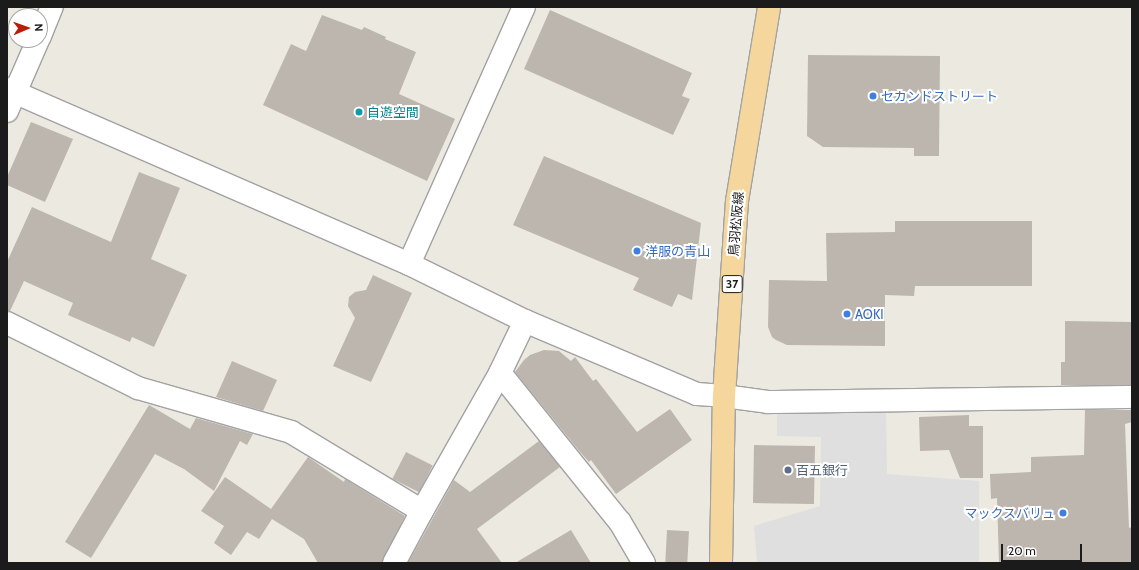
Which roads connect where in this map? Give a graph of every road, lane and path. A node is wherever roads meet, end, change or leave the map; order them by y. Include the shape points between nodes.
1 (52, 7) edge
2 (524, 7) edge
3 (769, 7) edge
4 (48, 17) edge
5 (34, 48) edge
6 (10, 98) edge
7 (409, 264) junction
8 (525, 321) junction
9 (7, 323) edge
10 (500, 373) junction
11 (724, 396) junction
12 (1132, 397) edge
13 (422, 512) junction
14 (394, 563) edge
15 (644, 563) edge
16 (721, 563) edge

1 - 4 street
2 - 7 street
3 - 11 main road, 鳥羽松阪線 / 37 via 737,200
5 - 6 street
6 - 7 street
7 - 8 street
8 - 10 street
8 - 11 street via 697,394
9 - 13 street via 138,388 292,432
10 - 13 street
10 - 15 street via 620,522
11 - 12 street via 768,402
11 - 16 main road, 鳥羽松阪線 / 37
13 - 14 street

